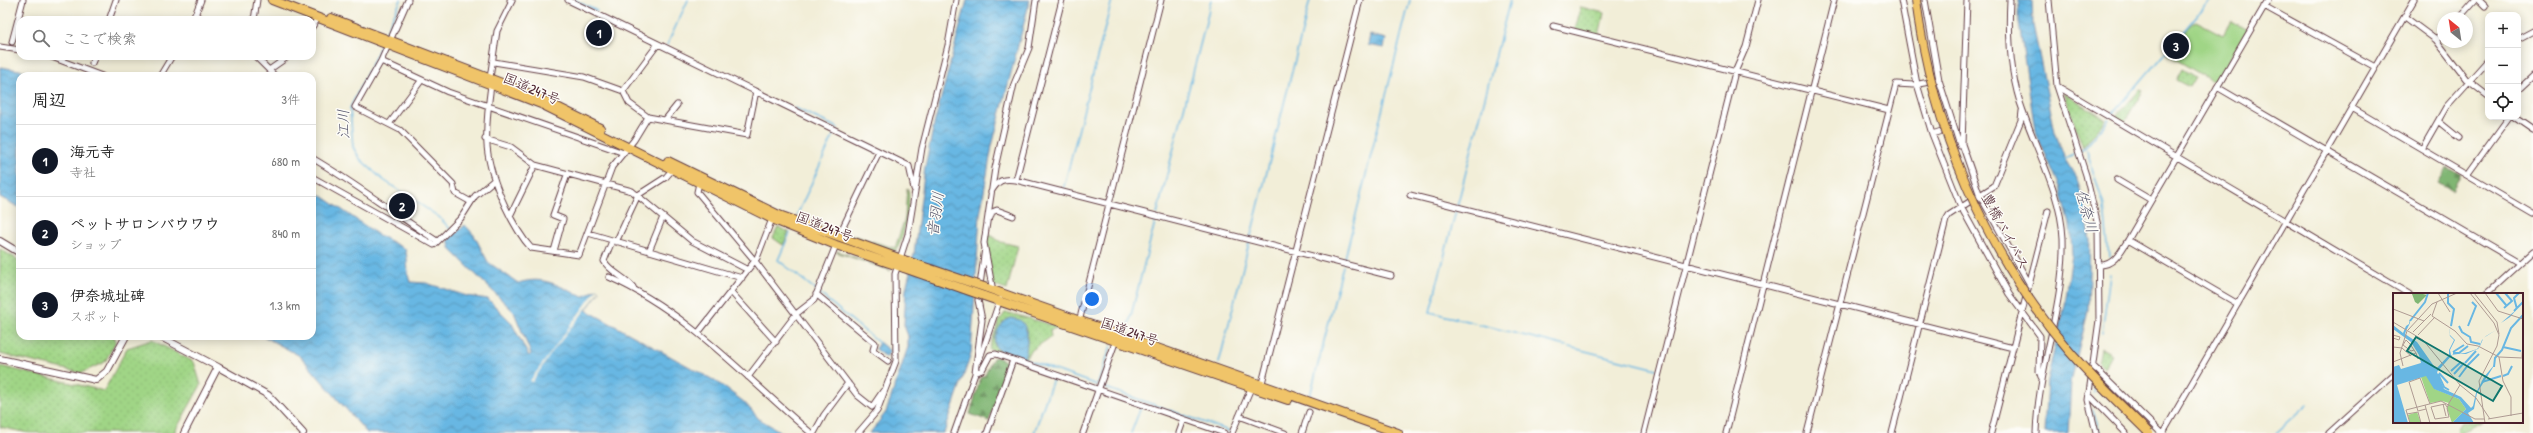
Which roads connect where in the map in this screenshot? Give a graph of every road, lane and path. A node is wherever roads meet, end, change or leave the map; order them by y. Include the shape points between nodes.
1 (23, 0) edge
2 (116, 0) edge
3 (201, 0) edge
4 (257, 0) edge
5 (272, 0) edge
6 (286, 0) edge
7 (408, 0) edge
8 (511, 0) edge
9 (568, 0) edge
10 (956, 0) edge
11 (1036, 0) edge
12 (1062, 0) edge
13 (1160, 0) edge
14 (1360, 0) edge
15 (1758, 0) edge
16 (1834, 0) edge
17 (1901, 0) edge
18 (1916, 0) edge
19 (1920, 0) edge
20 (1925, 0) edge
21 (1967, 0) edge
22 (2010, 0) edge
23 (2049, 0) edge
24 (2268, 0) edge
25 (2414, 0) edge
26 (2475, 0) edge
27 (2479, 0) edge
28 (2264, 6) junction
29 (2485, 6) dead end
30 (2464, 12) edge
31 (195, 14) joint
32 (19, 16) edge
33 (110, 16) edge
34 (198, 16) edge
35 (255, 16) edge
36 (313, 16) edge
37 (2405, 17) junction
38 (318, 18) joint
39 (316, 21) edge
40 (1553, 26) dead end
41 (16, 27) edge
42 (2533, 30) edge
43 (2521, 37) edge
44 (2436, 40) joint
45 (384, 41) junction
46 (12, 42) dead end
47 (658, 44) junction
48 (0, 47) edge
49 (16, 49) edge
50 (60, 60) edge
51 (93, 60) edge
52 (170, 60) edge
53 (259, 60) edge
54 (284, 60) edge
55 (380, 61) junction
56 (494, 62) junction
57 (92, 63) dead end
58 (2485, 63) edge
59 (2375, 68) junction
60 (270, 70) joint
61 (91, 72) edge
62 (162, 72) edge
63 (1735, 72) junction
64 (2533, 76) edge
65 (1939, 80) junction
66 (421, 81) junction
67 (491, 82) junction
68 (2468, 82) junction
69 (1917, 84) junction
70 (2056, 86) junction
71 (2217, 87) junction
72 (2521, 87) edge
73 (1812, 90) junction
74 (756, 91) junction
75 (623, 92) junction
76 (2485, 94) edge
77 (677, 105) dead end
78 (489, 106) junction
79 (2352, 108) junction
80 (1889, 110) junction
81 (2022, 110) junction
82 (648, 118) junction
83 (665, 120) junction
84 (2507, 120) edge
85 (2518, 120) edge
86 (2438, 121) junction
87 (389, 124) junction
88 (1953, 128) junction
89 (2533, 130) edge
90 (1932, 134) junction
91 (2458, 138) dead end
92 (485, 139) junction
93 (628, 148) junction
94 (2422, 149) junction
95 (2327, 151) junction
96 (879, 152) junction
97 (2176, 158) junction
98 (1966, 159) junction
99 (316, 160) edge
100 (535, 165) junction
101 (672, 170) junction
102 (567, 175) junction
103 (2466, 175) junction
104 (316, 179) edge
105 (493, 180) junction
106 (1016, 180) junction
107 (2117, 180) dead end
108 (699, 183) junction
109 (606, 184) junction
110 (914, 190) junction
111 (991, 192) junction
112 (638, 195) junction
113 (1410, 195) dead end
114 (1980, 196) junction
115 (2151, 200) junction
116 (471, 202) junction
117 (1109, 204) junction
118 (1961, 207) junction
119 (2048, 211) dead end
120 (2533, 214) edge
121 (510, 216) junction
122 (1014, 216) dead end
123 (663, 217) junction
124 (772, 219) junction
125 (987, 222) junction
126 (2286, 222) junction
127 (842, 229) dead end
128 (588, 233) junction
129 (2128, 240) junction
130 (0, 241) edge
131 (437, 241) junction
132 (614, 241) junction
133 (836, 245) junction
134 (985, 248) junction
135 (1297, 250) junction
136 (16, 251) edge
137 (554, 251) junction
138 (2533, 251) edge
139 (649, 252) junction
140 (756, 261) junction
141 (902, 263) junction
142 (2519, 263) junction
143 (1686, 265) junction
144 (2099, 266) junction
145 (748, 270) junction
146 (1390, 276) dead end
147 (609, 277) dead end
148 (742, 278) junction
149 (2029, 284) junction
150 (1763, 285) junction
151 (635, 290) junction
152 (987, 291) junction
153 (731, 292) junction
154 (817, 293) junction
155 (2406, 293) edge
156 (2487, 293) edge
157 (1001, 298) junction
158 (1840, 304) junction
159 (2238, 304) junction
160 (2022, 312) junction
161 (796, 314) junction
162 (1079, 322) junction
163 (1919, 324) junction
164 (698, 333) junction
165 (124, 340) edge
166 (167, 340) edge
167 (1116, 340) junction
168 (776, 342) junction
169 (2012, 348) junction
170 (0, 359) edge
171 (1013, 360) junction
172 (888, 361) dead end
173 (2092, 365) junction
174 (218, 367) junction
175 (975, 374) junction
176 (2393, 375) edge
177 (748, 377) junction
178 (2041, 378) junction
179 (848, 383) junction
180 (1251, 388) junction
181 (1261, 388) junction
182 (1099, 390) junction
183 (886, 391) junction
184 (2088, 394) junction
185 (1309, 412) dead end
186 (1239, 416) junction
187 (1184, 419) junction
188 (184, 433) edge
189 (303, 433) edge
190 (811, 433) edge
191 (814, 433) edge
192 (858, 433) edge
193 (954, 433) edge
194 (987, 433) edge
195 (1083, 433) edge
196 (1179, 433) edge
197 (1224, 433) edge
198 (1232, 433) edge
199 (1285, 433) edge
200 (1302, 433) edge
201 (1385, 433) edge
202 (1398, 433) edge
203 (1644, 433) edge
204 (1726, 433) edge
205 (1807, 433) edge
206 (1892, 433) edge
207 (1991, 433) edge
208 (2036, 433) edge
209 (2096, 433) edge
210 (2126, 433) edge
211 (2149, 433) edge
212 (2153, 433) edge
213 (2162, 433) edge
214 (2329, 433) edge

1 - 32 street
2 - 33 street
3 - 31 street
4 - 35 street
5 - 36 highway, 国道247号
6 - 45 highway, 国道247号
7 - 45 street
8 - 56 street via 497,31
9 - 47 street
10 - 110 street
11 - 111 street via 1029,48 1014,84 999,143
12 - 106 street
13 - 117 street
14 - 135 street
15 - 63 street via 1746,47
16 - 73 street
17 - 69 street
18 - 211 highway, 豊橋バイパス, bridge via 1929,75 1946,134 1993,238 2032,302 2069,350
19 - 212 highway, 豊橋バイパス, bridge via 1933,75 1950,132 1962,165 1996,237 2035,300 2072,348
20 - 65 street
21 - 98 street via 1962,138
22 - 81 street via 2012,60
23 - 70 street
24 - 28 street
25 - 37 street
26 - 30 street
27 - 29 street
28 - 59 street
28 - 71 street
31 - 34 street
37 - 44 street
37 - 59 street
38 - 39 street
38 - 45 highway, 国道247号
40 - 63 street
41 - 46 street
42 - 43 street
44 - 68 street
45 - 55 street
45 - 67 highway, 国道247号
47 - 74 street
47 - 75 street
48 - 49 street
50 - 61 street
51 - 57 street
52 - 62 street
53 - 60 street
54 - 60 street
55 - 66 street
55 - 87 street via 355,107
56 - 67 street
56 - 75 street via 584,77
58 - 68 street
59 - 79 street
63 - 73 street
63 - 143 street
64 - 72 street
65 - 69 street
65 - 88 street
66 - 78 street
66 - 87 street
67 - 78 street
67 - 93 highway, 国道247号
68 - 76 street
68 - 86 street via 2446,107
69 - 80 street via 1896,84
69 - 90 street
70 - 97 street
70 - 144 street via 2093,198 2098,226
71 - 95 street
71 - 97 street
73 - 80 street
73 - 150 street
74 - 83 street via 747,135
74 - 96 street
75 - 82 street via 629,103
77 - 83 street
78 - 92 street
78 - 93 street
79 - 94 street
79 - 95 street
80 - 158 street
81 - 114 street via 2022,120 2000,176 1994,186
81 - 178 street via 2050,180 2063,238 2060,293
82 - 83 street
82 - 93 street
84 - 103 street
85 - 89 street
86 - 91 street
86 - 94 street
87 - 116 street via 400,130 453,184 455,194
88 - 90 street
88 - 98 street
90 - 118 street
92 - 100 street via 511,147
92 - 105 street
93 - 101 highway, 国道247号
93 - 109 street via 612,168
93 - 141 highway, 国道247号 via 779,215
94 - 103 street
95 - 126 street
95 - 142 street
96 - 110 street via 909,166
96 - 127 street
97 - 115 street
97 - 126 street
98 - 114 street
99 - 131 street via 344,176 366,194
100 - 102 street
100 - 121 street
101 - 108 highway, 国道247号
101 - 112 street via 666,177
102 - 109 street
102 - 137 street via 553,214 562,219
103 - 120 street
104 - 131 street via 434,245
105 - 116 street
105 - 121 street
106 - 111 street via 1005,178 996,183
106 - 117 street
107 - 115 street
108 - 124 highway, 国道247号
108 - 140 street via 697,192
109 - 112 street via 625,188
109 - 128 street
110 - 141 street
111 - 125 street
112 - 123 street
112 - 132 street
113 - 143 street
114 - 118 street
114 - 149 street
115 - 129 street
116 - 131 street via 461,218
117 - 135 street
117 - 162 street
118 - 160 street via 1999,277
118 - 163 street via 1946,220
119 - 149 street
121 - 137 street via 531,248
122 - 125 street via 994,211
123 - 139 street
123 - 145 street via 692,241
124 - 133 highway, 国道247号
124 - 140 street
125 - 134 street
126 - 155 street
126 - 159 street
128 - 132 street
128 - 137 street via 579,256
129 - 144 street via 2113,261 2105,266
129 - 159 street
130 - 136 street
132 - 139 street
132 - 151 street via 604,261 609,268 627,279
133 - 141 highway, 国道247号
133 - 154 street
134 - 152 street via 991,280
134 - 175 street via 978,300 982,320
135 - 146 street
135 - 181 street
138 - 142 street
139 - 148 street
140 - 145 street
140 - 161 street
141 - 152 highway, 国道247号, bridge
141 - 183 street via 894,288 897,305 897,356
142 - 156 street
143 - 150 street
143 - 203 street
144 - 173 street via 2099,320
145 - 148 street
147 - 151 street
148 - 153 street
149 - 160 street
150 - 158 street
150 - 204 street
151 - 164 street
152 - 157 highway, 国道247号
153 - 164 street
153 - 168 street
154 - 161 street via 814,300
154 - 172 street via 870,338 875,344 873,350
157 - 162 highway, 国道247号
157 - 167 highway, 国道247号
157 - 175 street
158 - 163 street
158 - 205 street
159 - 213 street
160 - 169 street
160 - 178 street via 2040,336
161 - 168 street
161 - 179 street
162 - 181 highway, 国道247号
163 - 169 street
163 - 206 street
164 - 177 street
165 - 170 street via 108,371 96,380
166 - 174 street
167 - 180 highway, 国道247号
167 - 182 street
168 - 177 street
169 - 207 street
171 - 175 street via 991,354 982,370
171 - 182 street
171 - 194 street
173 - 184 street
173 - 213 street
174 - 188 street
174 - 189 street via 268,395
175 - 193 street
176 - 214 street
177 - 190 street
178 - 208 street
179 - 183 street via 870,407
179 - 191 street
180 - 181 highway, 国道247号
180 - 186 street
181 - 201 highway, 国道247号
181 - 202 highway, 国道247号
182 - 187 street
182 - 195 street
183 - 192 street via 872,419
184 - 209 street
184 - 210 street
185 - 200 street
186 - 198 street
186 - 199 street
187 - 196 street
187 - 197 street

